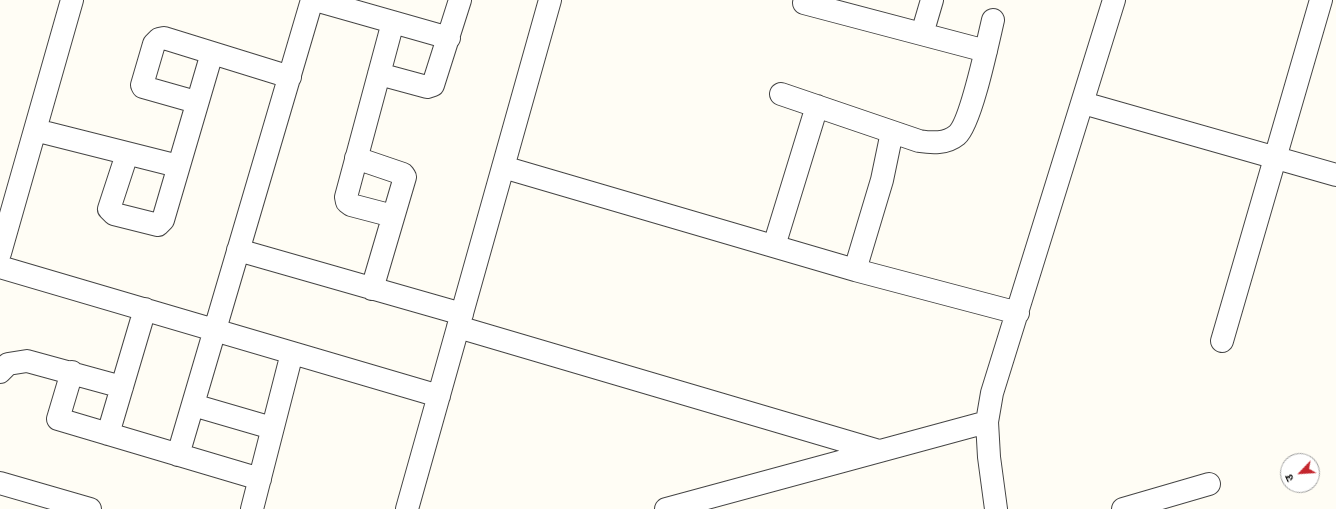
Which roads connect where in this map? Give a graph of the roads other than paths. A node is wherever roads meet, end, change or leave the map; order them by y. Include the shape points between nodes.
1 (72, 0) edge
2 (314, 0) edge
3 (460, 0) edge
4 (550, 0) edge
5 (932, 0) edge
6 (1114, 0) edge
7 (1321, 0) edge
8 (804, 3) dead end
9 (842, 6) edge
10 (993, 20) dead end
11 (393, 22) junction
12 (922, 34) junction
13 (449, 38) junction
14 (986, 51) junction
15 (212, 53) junction
16 (379, 74) junction
17 (290, 77) junction
18 (781, 94) dead end
19 (196, 102) junction
20 (1083, 103) junction
21 (817, 106) junction
22 (35, 130) junction
23 (892, 132) junction
24 (126, 154) junction
25 (356, 158) junction
26 (1275, 158) junction
27 (178, 166) junction
28 (503, 167) junction
29 (1336, 175) edge
30 (394, 216) junction
31 (774, 246) junction
32 (238, 250) junction
33 (0, 253) edge
34 (0, 267) edge
35 (855, 270) junction
36 (372, 289) junction
37 (145, 309) junction
38 (1018, 313) junction
39 (460, 320) junction
40 (214, 330) junction
41 (1222, 341) dead end
42 (292, 353) junction
43 (0, 372) edge
44 (72, 372) junction
45 (122, 387) junction
46 (439, 396) junction
47 (193, 405) junction
48 (987, 422) junction
49 (272, 428) junction
50 (108, 434) junction
51 (879, 451) junction
52 (178, 455) junction
53 (260, 479) junction
54 (0, 483) edge
55 (1209, 484) dead end
56 (90, 509) edge
57 (252, 509) edge
58 (407, 509) edge
59 (666, 509) edge
60 (996, 509) edge
61 (1123, 509) edge

1 - 22 street
2 - 11 street
2 - 17 street
3 - 13 street
4 - 28 street
5 - 12 street
6 - 20 street
7 - 26 street
8 - 9 street
9 - 12 street
10 - 14 street
11 - 13 street
11 - 16 street
12 - 14 street
13 - 16 street via 435,83 430,87
14 - 23 street via 967,116 959,133 933,143
15 - 17 street
15 - 19 street
15 - 19 street via 164,38 154,44 143,87
16 - 25 street
17 - 32 street
18 - 21 street
19 - 27 street
20 - 26 street
20 - 38 street
21 - 23 street
21 - 31 street
22 - 24 street
22 - 33 street
23 - 35 street via 882,180
24 - 27 street
24 - 27 street via 109,209 114,214 155,226 163,220
25 - 30 street via 404,175 405,180
25 - 30 street via 347,202
26 - 29 street
26 - 41 street
28 - 31 street
28 - 39 street
30 - 36 street
31 - 35 street
32 - 36 street
32 - 40 street
34 - 37 street
35 - 38 street
36 - 39 street
37 - 40 street
37 - 45 street
38 - 48 street via 992,393
39 - 46 street
39 - 51 street
40 - 42 street
40 - 47 street
42 - 46 street
42 - 49 street
43 - 44 street via 8,364 27,361
44 - 45 street
44 - 50 street via 58,419
45 - 50 street
46 - 58 street
47 - 49 street
47 - 52 street
48 - 51 street
48 - 60 street
49 - 53 street
50 - 52 street
51 - 59 street
52 - 53 street
53 - 57 street
54 - 56 street
55 - 61 street

